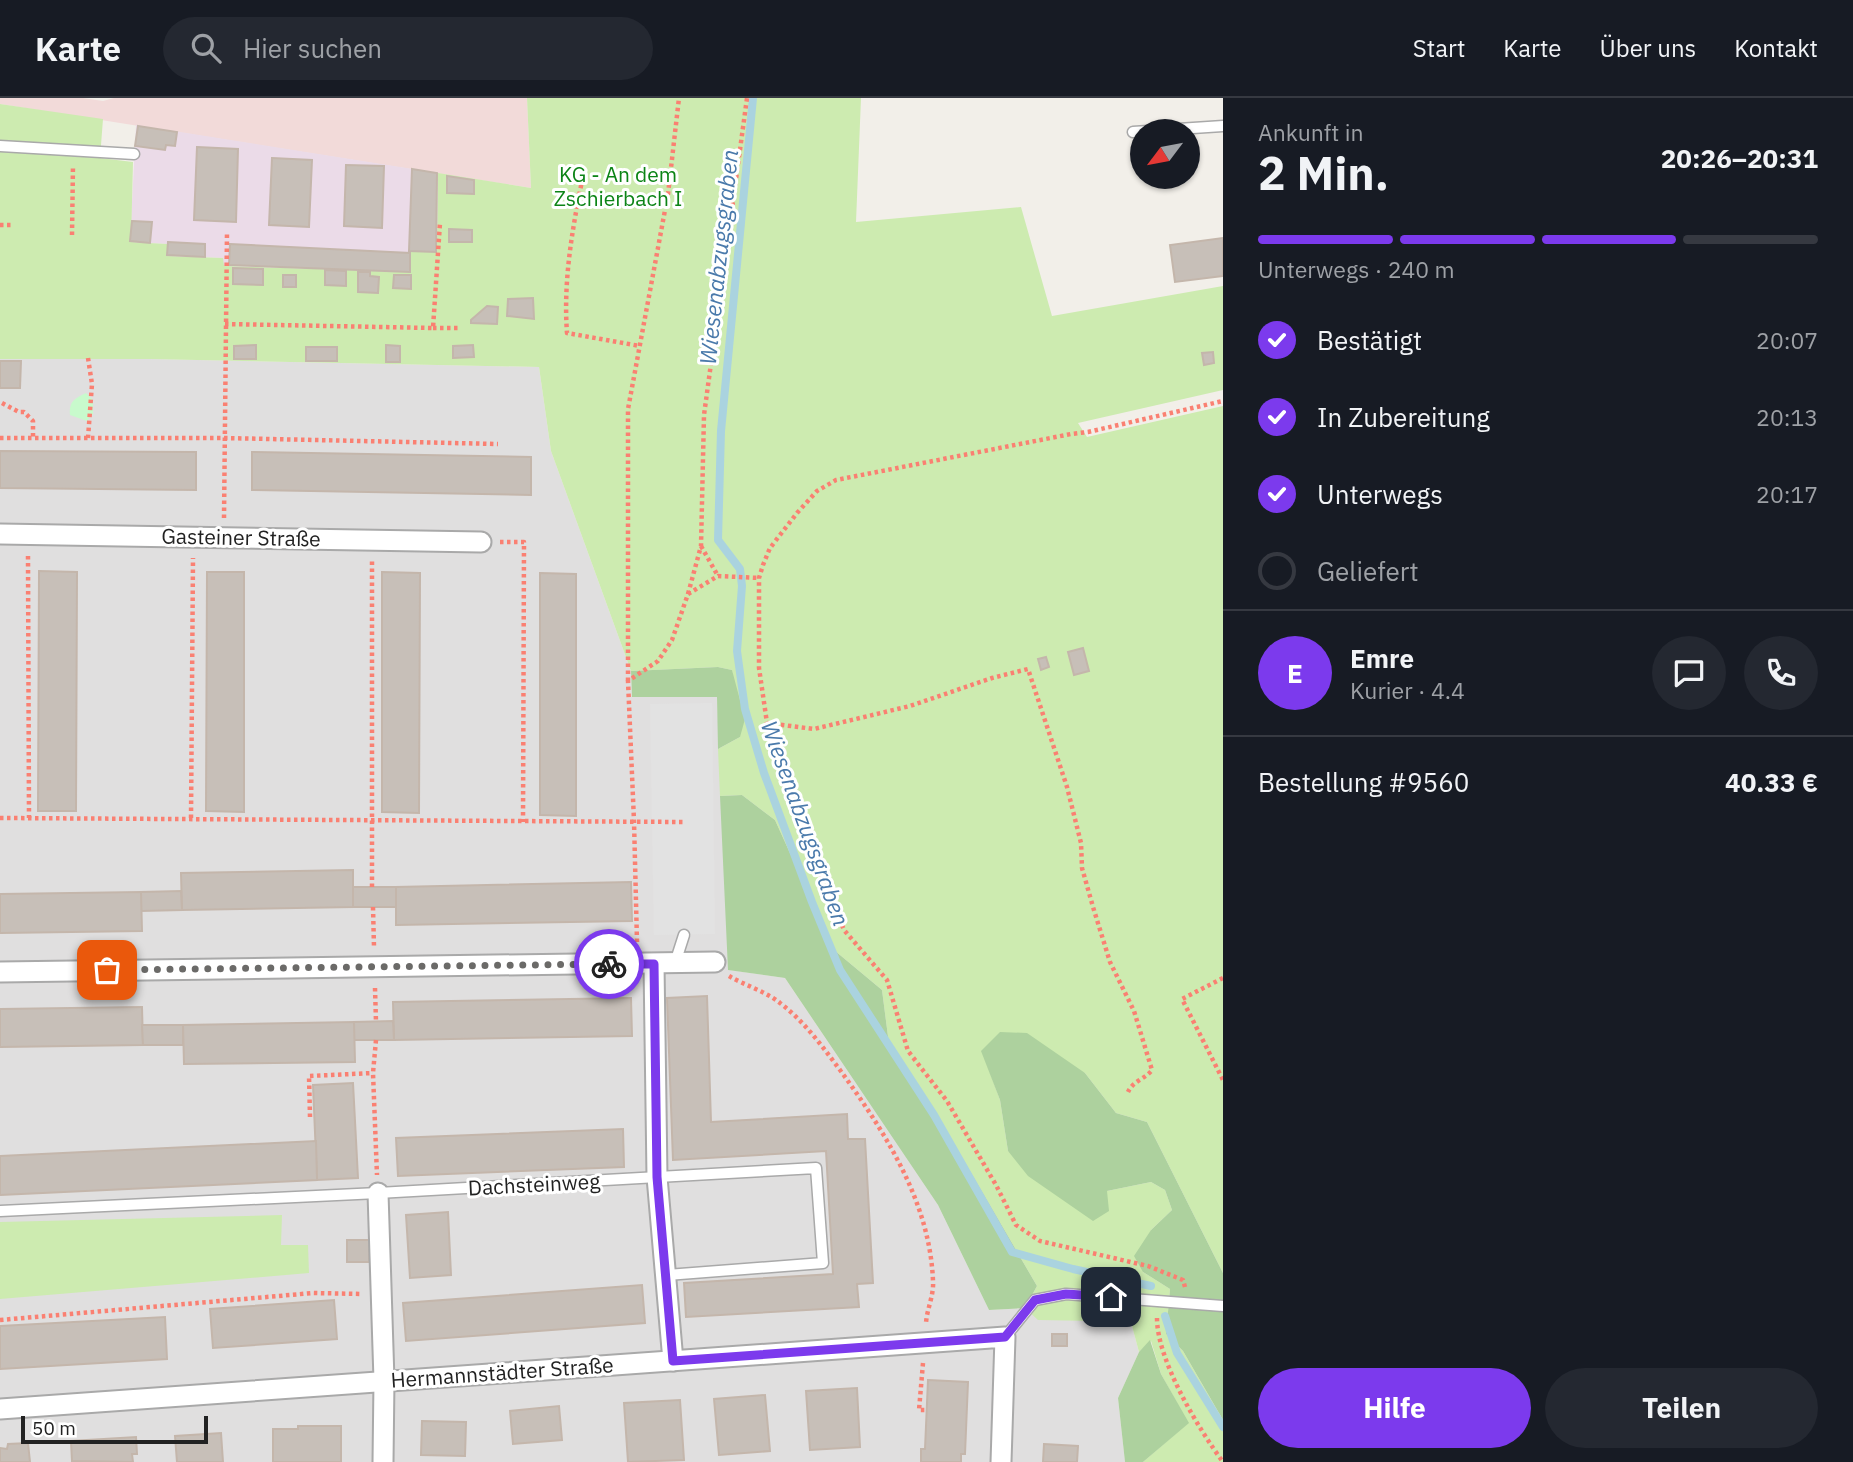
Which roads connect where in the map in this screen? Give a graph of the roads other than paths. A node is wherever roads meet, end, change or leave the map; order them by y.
1 (1223, 126) edge
2 (1200, 128) edge
3 (0, 146) edge
4 (134, 154) dead end
5 (0, 534) edge
6 (481, 542) road end
7 (684, 935) dead end
8 (675, 963) junction
9 (646, 964) junction
10 (720, 967) road end
11 (0, 972) edge
12 (657, 1177) junction
13 (378, 1193) junction
14 (0, 1211) edge
15 (667, 1275) junction
16 (1223, 1306) edge
17 (1005, 1337) junction
18 (673, 1361) junction
19 (384, 1380) junction
20 (0, 1409) edge
21 (383, 1462) edge
22 (1002, 1462) edge

1 - 2 lane
3 - 4 lane
5 - 6 street, Gasteiner Straße
7 - 8 lane
8 - 9 street
8 - 10 street
9 - 11 street
9 - 12 street
12 - 13 lane, Dachsteinweg
12 - 15 street
12 - 15 lane, Dachsteinweg
13 - 14 lane, Dachsteinweg
13 - 19 street
15 - 18 street
16 - 17 lane
17 - 18 street, Hermannstädter Straße
17 - 22 street
18 - 19 street, Hermannstädter Straße
19 - 20 street, Hermannstädter Straße
19 - 21 street

